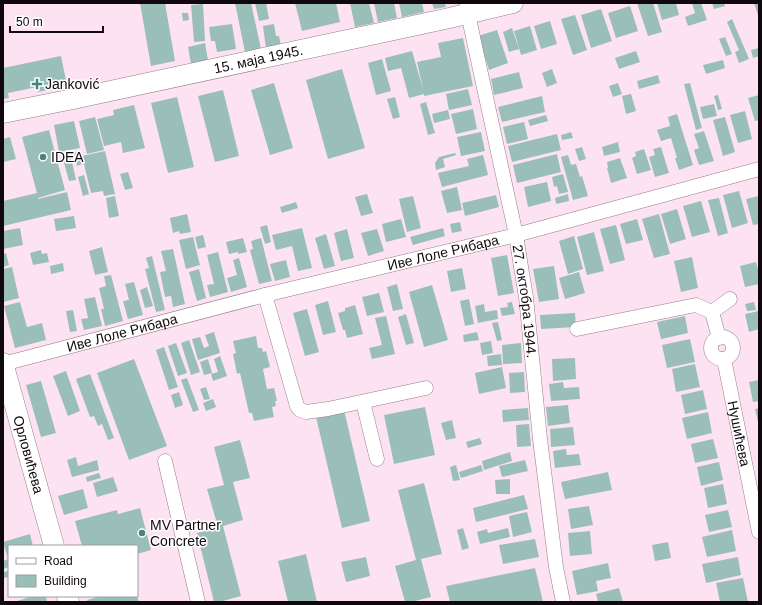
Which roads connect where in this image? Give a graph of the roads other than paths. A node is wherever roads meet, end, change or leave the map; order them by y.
1 (513, 3) edge
2 (467, 8) edge
3 (3, 113) edge
4 (759, 169) edge
5 (516, 235) junction
6 (265, 295) junction
7 (730, 299) dead end
8 (712, 312) junction
9 (576, 329) dead end
10 (3, 364) edge
11 (426, 388) dead end
12 (363, 402) junction
13 (378, 459) dead end
14 (165, 461) dead end
15 (759, 532) edge
16 (54, 545) edge
17 (198, 602) edge
18 (563, 602) edge

1 - 2 street, 15. маја 1945.
2 - 3 street, 15. маја 1945.
2 - 5 street, 27. октобра 1944.
4 - 5 street, Иве Лоле Рибара
5 - 6 street, Иве Лоле Рибара
5 - 18 street, 27. октобра 1944.
6 - 10 street, Иве Лоле Рибара
6 - 12 street
7 - 8 street
8 - 9 street
8 - 15 street, Нушићева
10 - 16 street, Орловићева
11 - 12 street
12 - 13 street
14 - 17 street

